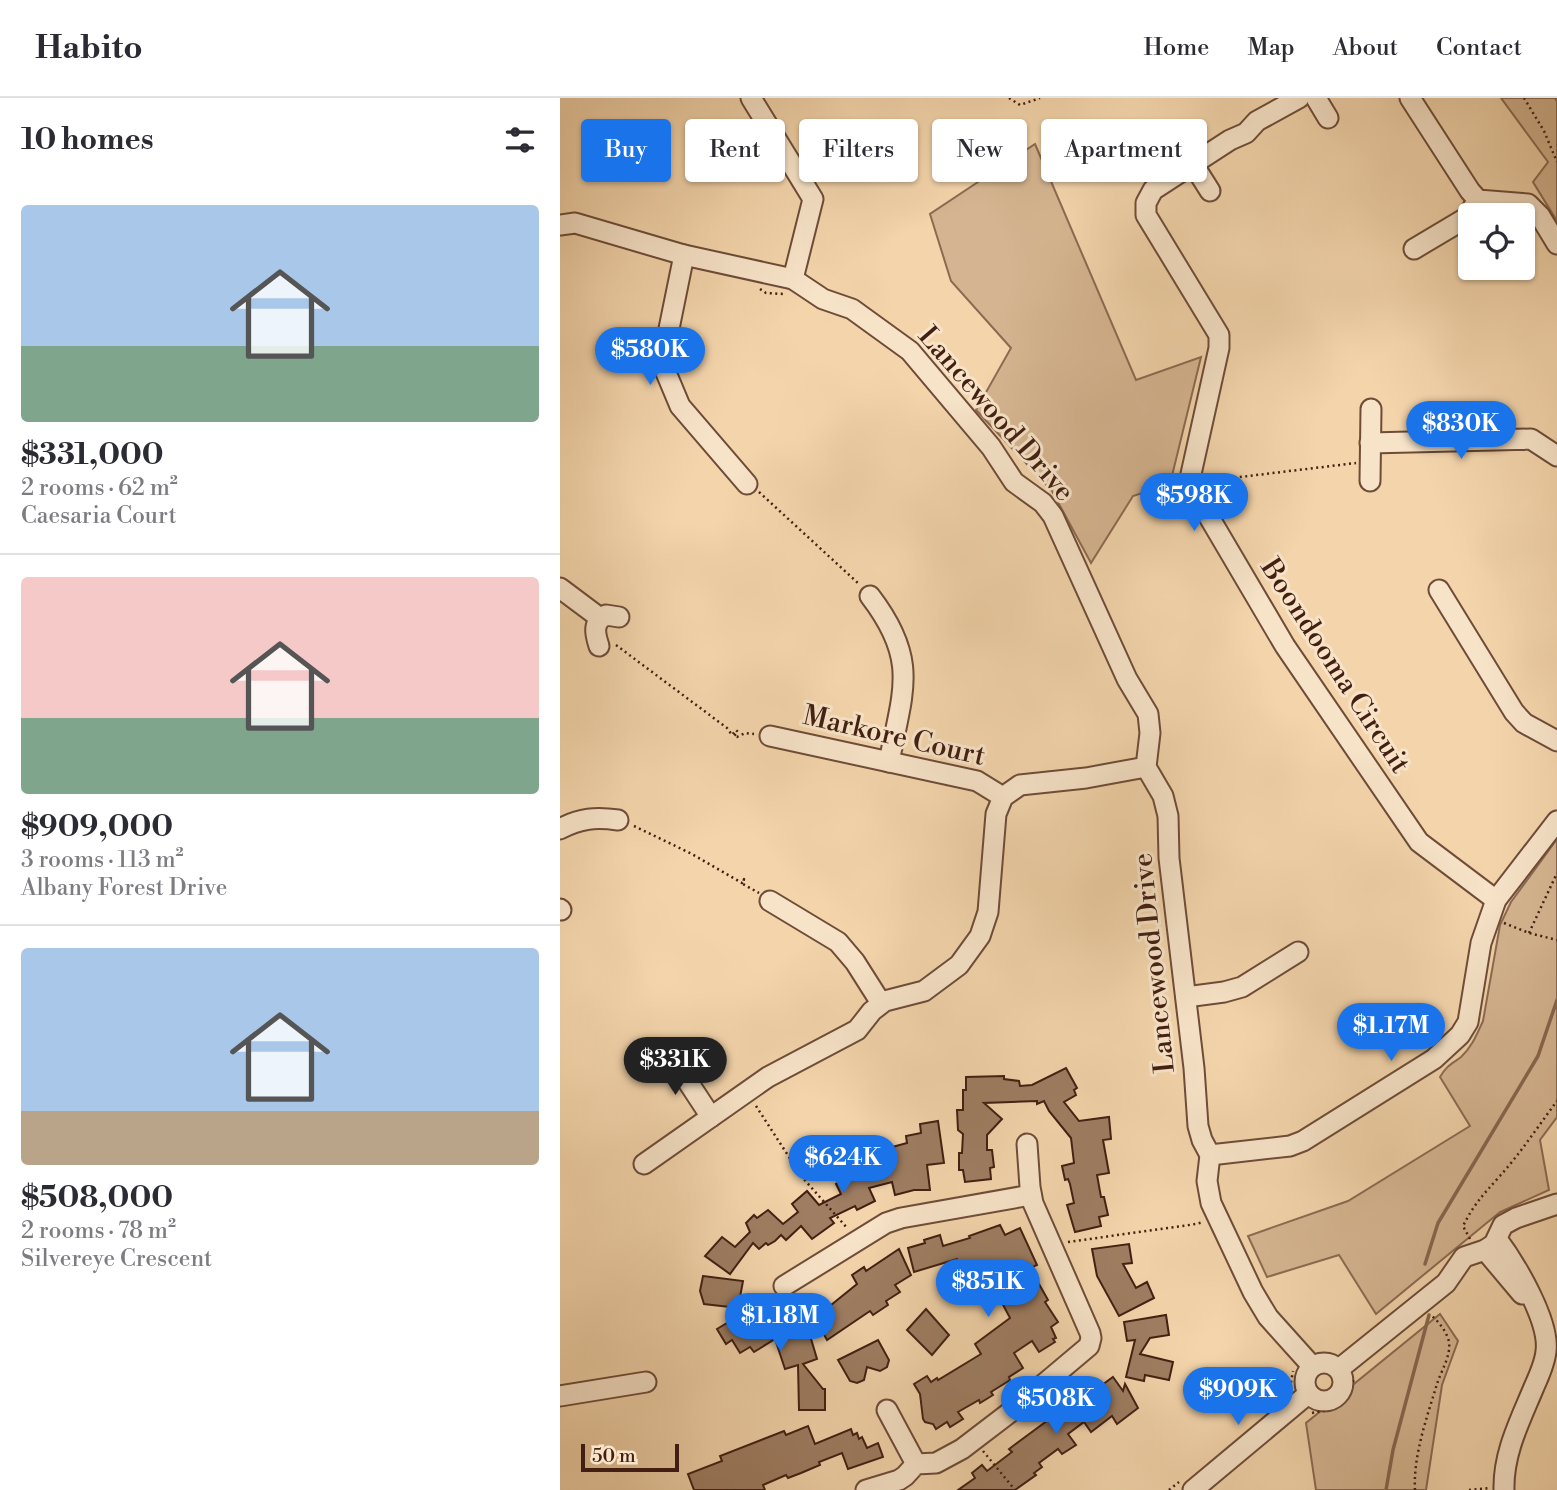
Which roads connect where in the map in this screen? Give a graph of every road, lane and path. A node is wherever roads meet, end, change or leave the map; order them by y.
1 (751, 98) edge
2 (1009, 98) edge
3 (1040, 98) edge
4 (1299, 98) edge
5 (1316, 98) edge
6 (1410, 98) edge
7 (1524, 98) edge
8 (1328, 118) dead end
9 (1207, 155) edge
10 (1557, 162) edge
11 (1165, 182) edge
12 (1204, 182) edge
13 (1210, 191) dead end
14 (1478, 200) junction
15 (560, 225) edge
16 (1557, 244) edge
17 (1414, 249) dead end
18 (684, 256) junction
19 (792, 286) junction
20 (756, 287) dead end
21 (1371, 409) dead end
22 (1557, 456) edge
23 (1370, 462) junction
24 (1189, 483) junction
25 (747, 484) joint
26 (560, 588) edge
27 (1439, 590) dead end
28 (870, 596) joint
29 (620, 617) dead end
30 (600, 618) junction
31 (599, 646) joint
32 (770, 736) joint
33 (1557, 741) edge
34 (889, 762) junction
35 (1146, 767) junction
36 (1003, 797) junction
37 (618, 820) joint
38 (1557, 821) edge
39 (560, 829) edge
40 (1557, 873) edge
41 (769, 901) joint
42 (1494, 908) junction
43 (1529, 933) junction
44 (1557, 940) edge
45 (1298, 952) dead end
46 (1185, 997) junction
47 (881, 1003) junction
48 (671, 1056) dead end
49 (745, 1092) junction
50 (1557, 1101) edge
51 (711, 1116) junction
52 (1027, 1144) dead end
53 (1210, 1155) junction
54 (644, 1164) dead end
55 (1031, 1195) junction
56 (1553, 1205) edge
57 (1217, 1216) junction
58 (855, 1240) junction
59 (1051, 1246) junction
60 (1488, 1248) junction
61 (784, 1286) dead end
62 (1427, 1311) dead end
63 (1312, 1366) junction
64 (1347, 1372) junction
65 (646, 1382) dead end
66 (1308, 1394) junction
67 (560, 1396) edge
68 (887, 1410) dead end
69 (1305, 1418) dead end
70 (975, 1440) junction
71 (916, 1464) junction
72 (1504, 1488) edge
73 (866, 1490) edge
74 (1015, 1490) edge
75 (1193, 1490) edge
76 (1415, 1490) edge
77 (1469, 1490) edge

1 - 19 street
2 - 3 path
4 - 9 street
5 - 8 street
6 - 14 street
7 - 10 path
11 - 24 street
12 - 13 street
14 - 16 street
14 - 17 street
15 - 18 street, Lancewood Drive
18 - 19 street, Lancewood Drive
18 - 25 street
19 - 20 path
19 - 35 street, Lancewood Drive
21 - 23 street
22 - 23 street
23 - 24 path
24 - 42 street, Boondooma Circuit
25 - 28 path
26 - 30 street
27 - 33 street
28 - 34 street
29 - 30 street
30 - 31 street
31 - 32 path
32 - 34 street, Markore Court
34 - 36 street, Markore Court
35 - 36 street
35 - 46 street, Lancewood Drive
36 - 47 street
37 - 39 street
37 - 41 path
38 - 42 street
40 - 43 path
41 - 47 street
42 - 43 path
42 - 53 street
43 - 44 path
45 - 46 street
46 - 53 street, Lancewood Drive
47 - 49 street
48 - 51 street
49 - 51 street
49 - 58 path
50 - 60 path
51 - 54 street
52 - 55 street
53 - 57 street, Lancewood Drive
55 - 58 street
55 - 59 street
56 - 60 street
57 - 59 path
57 - 63 street, Lancewood Drive
58 - 61 street
59 - 70 street
60 - 64 street
60 - 72 street
62 - 76 path
63 - 64 street
63 - 66 street
64 - 66 street
64 - 69 path
65 - 67 street
66 - 75 street
68 - 71 street
70 - 71 street
70 - 74 path
71 - 73 street
72 - 77 path

